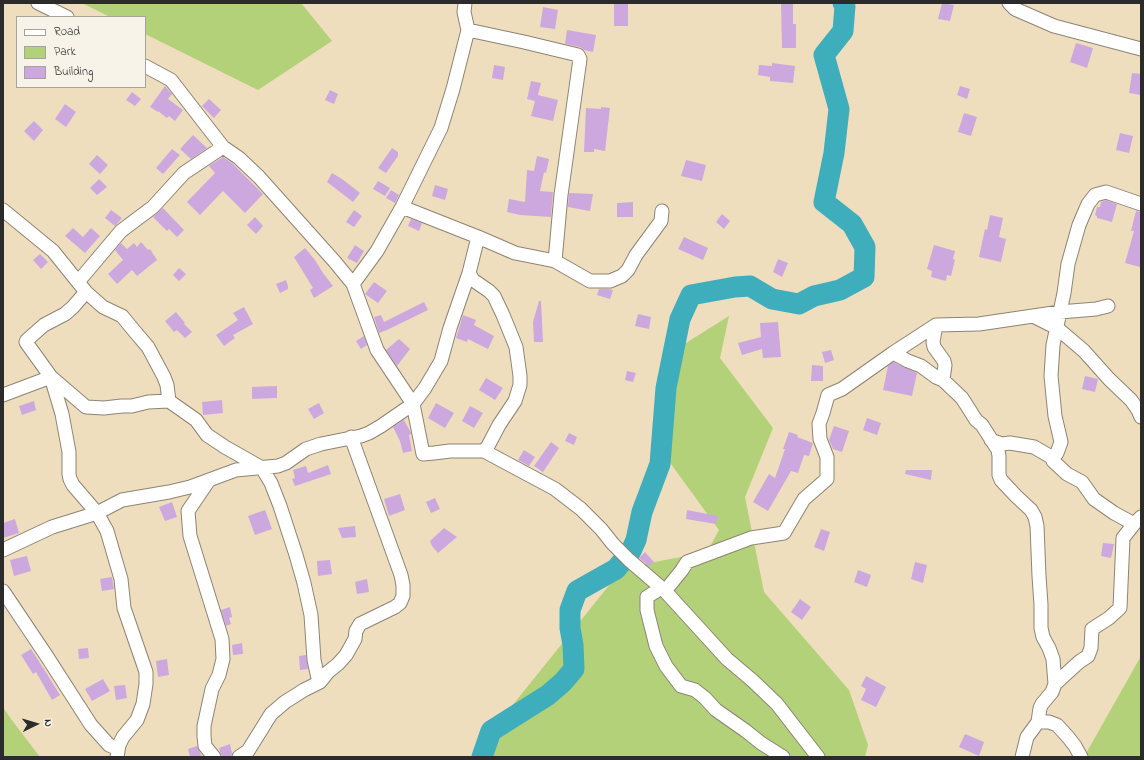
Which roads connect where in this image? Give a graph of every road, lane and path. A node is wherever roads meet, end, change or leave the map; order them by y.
1 (38, 3) edge
2 (465, 3) edge
3 (1010, 3) edge
4 (65, 16) edge
5 (468, 30) junction
6 (1141, 48) edge
7 (146, 67) edge
8 (224, 147) junction
9 (1141, 204) edge
10 (402, 207) junction
11 (3, 210) edge
12 (662, 211) dead end
13 (478, 236) junction
14 (555, 261) junction
15 (469, 273) junction
16 (353, 284) junction
17 (82, 287) junction
18 (1108, 306) dead end
19 (1060, 312) junction
20 (1033, 316) junction
21 (936, 325) junction
22 (1057, 328) junction
23 (893, 353) junction
24 (51, 377) junction
25 (944, 380) junction
26 (3, 395) edge
27 (169, 401) junction
28 (413, 404) junction
29 (1141, 417) edge
30 (351, 437) junction
31 (992, 440) junction
32 (484, 451) junction
33 (1053, 458) junction
34 (262, 468) junction
35 (209, 480) junction
36 (97, 513) junction
37 (1137, 520) edge
38 (3, 550) edge
39 (663, 589) junction
40 (3, 591) edge
41 (320, 682) junction
42 (1056, 684) junction
43 (1038, 722) junction
44 (117, 753) edge
45 (214, 757) edge
46 (239, 757) edge
47 (783, 757) edge
48 (818, 757) edge
49 (1022, 757) edge
50 (1081, 757) edge

1 - 4 street
2 - 5 street
3 - 6 street
5 - 10 street
5 - 14 street
7 - 8 street
8 - 16 street
8 - 17 street
9 - 19 street
10 - 13 street
10 - 16 street
11 - 17 street
12 - 14 street
13 - 14 street
13 - 15 street
15 - 28 street
15 - 32 street
16 - 28 street
17 - 24 street
17 - 27 street
18 - 19 street
19 - 20 street
19 - 22 street
20 - 21 street
20 - 22 street
21 - 23 street
21 - 25 street
22 - 29 street
22 - 33 street
23 - 25 street
23 - 39 street
24 - 26 street
24 - 27 street
24 - 36 street
25 - 31 street
27 - 34 street
28 - 30 street
28 - 32 street
30 - 34 street
30 - 41 street
31 - 33 street
31 - 42 street
32 - 39 street
33 - 37 street
34 - 35 street
34 - 41 street
35 - 36 street
35 - 45 street
36 - 38 street
36 - 44 street
37 - 42 street
39 - 47 street
39 - 48 street
40 - 44 street
41 - 46 street
42 - 43 street
43 - 49 street
43 - 50 street

